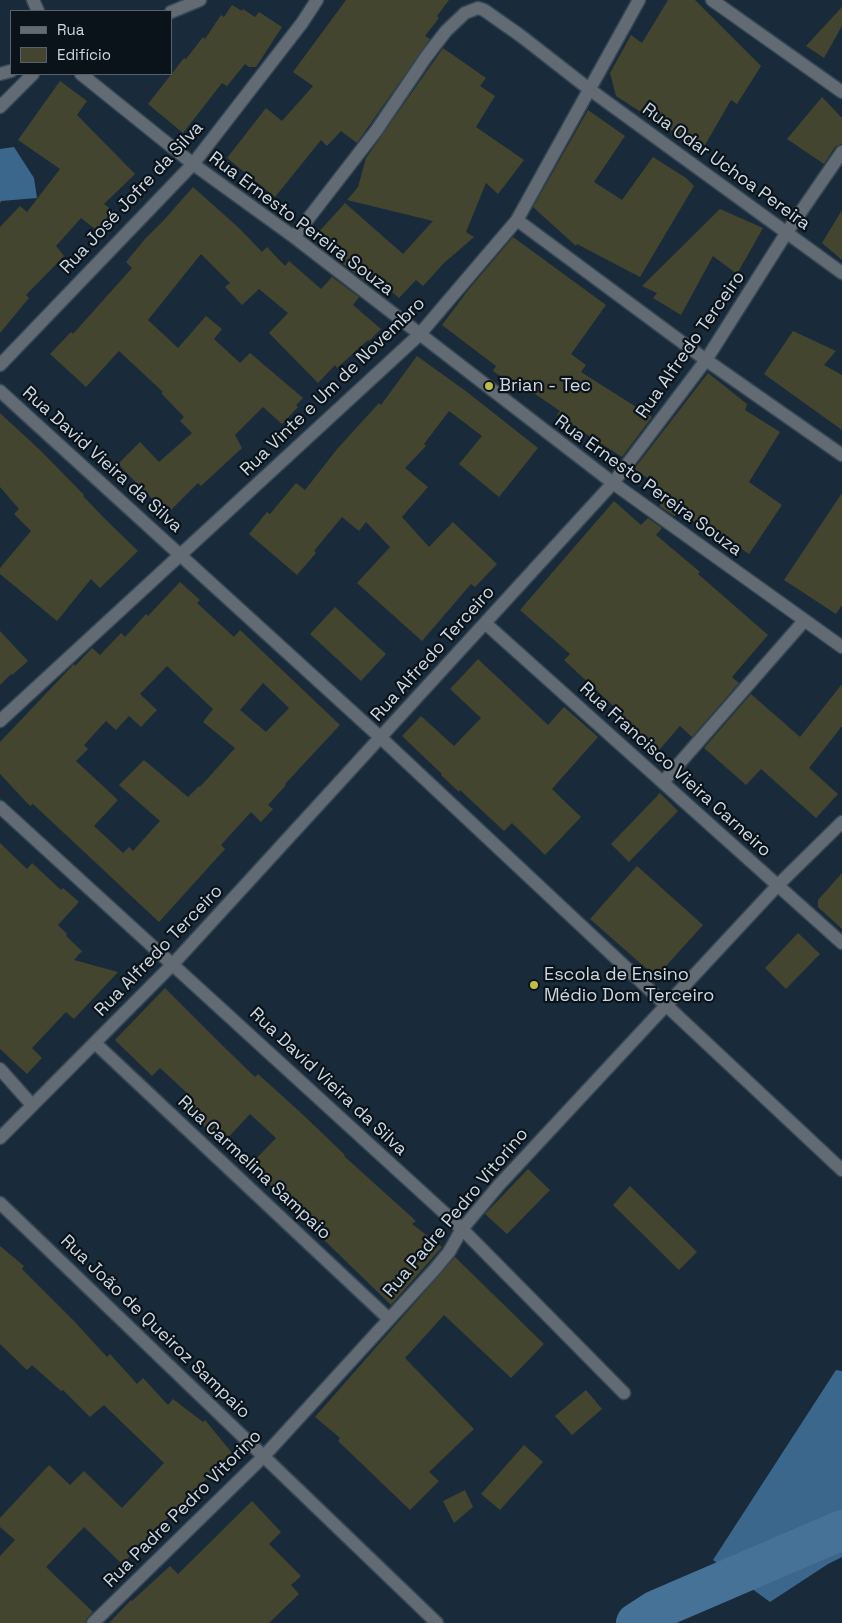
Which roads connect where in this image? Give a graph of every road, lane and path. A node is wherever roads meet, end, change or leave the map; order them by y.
1 (200, 0) edge
2 (317, 0) edge
3 (639, 0) edge
4 (712, 0) edge
5 (172, 12) edge
6 (32, 75) edge
7 (82, 75) edge
8 (589, 89) junction
9 (842, 92) edge
10 (0, 107) edge
11 (842, 152) edge
12 (193, 164) junction
13 (517, 220) junction
14 (788, 232) junction
15 (294, 237) junction
16 (842, 273) edge
17 (419, 335) junction
18 (706, 360) junction
19 (0, 365) edge
20 (0, 391) edge
21 (842, 455) edge
22 (613, 483) junction
23 (180, 555) junction
24 (804, 621) junction
25 (485, 622) junction
26 (842, 647) edge
27 (0, 721) edge
28 (380, 738) junction
29 (663, 782) junction
30 (0, 807) edge
31 (842, 822) edge
32 (778, 885) junction
33 (842, 943) edge
34 (174, 964) junction
35 (666, 1006) junction
36 (95, 1043) junction
37 (0, 1069) edge
38 (32, 1105) junction
39 (0, 1138) edge
40 (842, 1170) edge
41 (0, 1203) edge
42 (462, 1229) junction
43 (388, 1319) junction
44 (624, 1393) dead end
45 (264, 1456) junction
46 (92, 1623) edge
47 (437, 1623) edge

1 - 5 street
2 - 12 street, Rua José Jofre da Silva
3 - 8 street, Rua Vinte e Um de Novembro
4 - 9 street
6 - 10 street
7 - 12 street, Rua Ernesto Pereira Souza
8 - 13 street, Rua Vinte e Um de Novembro
8 - 14 street, Rua Odar Uchoa Pereira
8 - 15 street, Rua Odar Uchoa Pereira
11 - 14 street, Rua Alfredo Terceiro
12 - 15 street, Rua Ernesto Pereira Souza
12 - 19 street, Rua José Jofre da Silva
13 - 17 street, Rua Vinte e Um de Novembro
13 - 18 street
14 - 16 street, Rua Odar Uchoa Pereira
14 - 18 street, Rua Alfredo Terceiro
15 - 17 street, Rua Ernesto Pereira Souza
17 - 22 street, Rua Ernesto Pereira Souza
17 - 23 street, Rua Vinte e Um de Novembro
18 - 21 street
18 - 22 street, Rua Alfredo Terceiro
20 - 23 street, Rua David Vieira da Silva
22 - 24 street, Rua Ernesto Pereira Souza
22 - 25 street, Rua Alfredo Terceiro
23 - 27 street, Rua Vinte e Um de Novembro
23 - 28 street, Rua David Vieira da Silva
24 - 26 street, Rua Ernesto Pereira Souza
24 - 29 street
25 - 28 street, Rua Alfredo Terceiro
25 - 29 street, Rua Francisco Vieira Carneiro
28 - 34 street, Rua Alfredo Terceiro
28 - 35 street
29 - 32 street, Rua Francisco Vieira Carneiro
30 - 34 street, Rua David Vieira da Silva
31 - 32 street, Rua Padre Pedro Vitorino
32 - 33 street, Rua Francisco Vieira Carneiro
32 - 35 street, Rua Padre Pedro Vitorino
34 - 36 street, Rua Alfredo Terceiro
34 - 42 street, Rua David Vieira da Silva
35 - 40 street
35 - 42 street, Rua Padre Pedro Vitorino
36 - 38 street, Rua Alfredo Terceiro
36 - 43 street, Rua Carmelina Sampaio
37 - 38 street
38 - 39 street, Rua Alfredo Terceiro
41 - 45 street, Rua João de Queiroz Sampaio
42 - 43 street, Rua Padre Pedro Vitorino
42 - 44 street, Rua David Vieira da Silva
43 - 45 street, Rua Padre Pedro Vitorino
45 - 46 street, Rua Padre Pedro Vitorino
45 - 47 street, Rua João de Queiroz Sampaio

